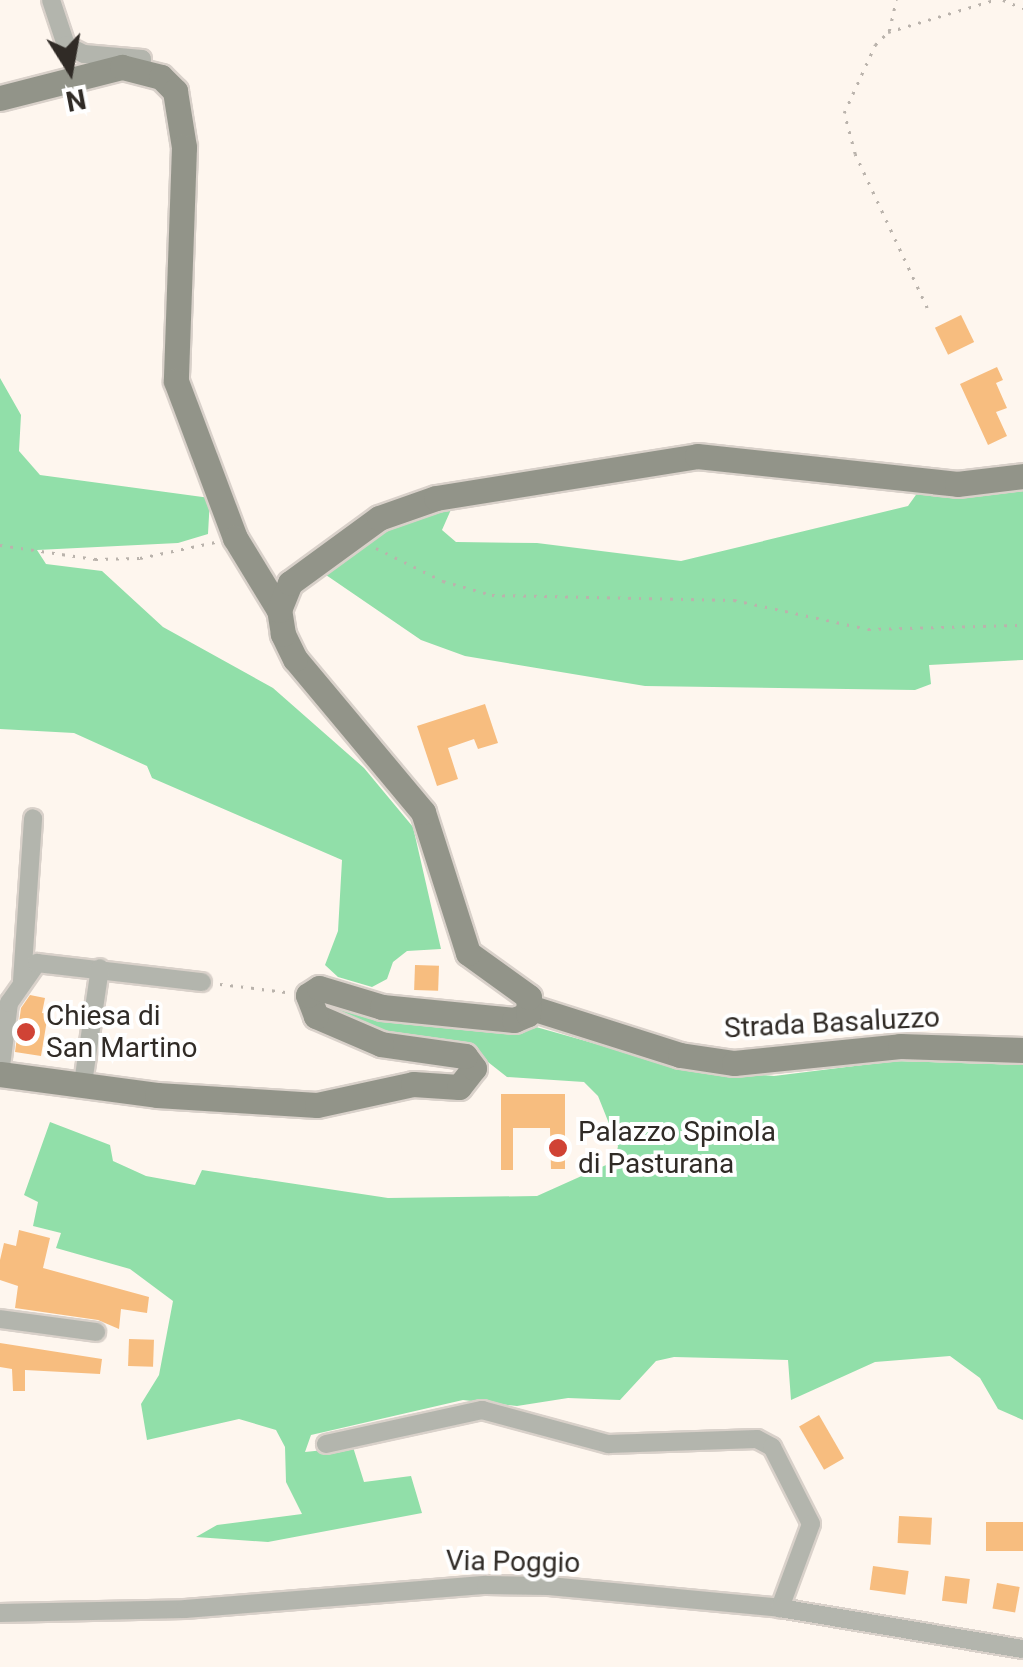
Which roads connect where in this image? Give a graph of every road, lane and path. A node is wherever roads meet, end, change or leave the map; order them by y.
1 (50, 0) edge
2 (896, 0) edge
3 (994, 0) edge
4 (1002, 0) edge
5 (1023, 8) edge
6 (888, 32) junction
7 (142, 69) junction
8 (0, 98) edge
9 (926, 308) dead end
10 (1023, 476) edge
11 (352, 536) junction
12 (236, 538) junction
13 (0, 545) edge
14 (279, 610) junction
15 (1023, 625) edge
16 (33, 818) dead end
17 (100, 968) junction
18 (22, 980) junction
19 (202, 982) joint
20 (308, 995) junction
21 (532, 1008) junction
22 (1023, 1050) edge
23 (0, 1074) edge
24 (83, 1083) junction
25 (0, 1319) edge
26 (96, 1332) dead end
27 (326, 1444) dead end
28 (780, 1608) junction
29 (0, 1613) edge
30 (1023, 1649) edge

1 - 7 street
2 - 6 path
3 - 6 path
4 - 5 path
6 - 9 path
7 - 8 main road
7 - 12 main road
10 - 11 main road
11 - 14 main road
11 - 15 path
12 - 13 path
12 - 14 main road
14 - 21 main road
16 - 18 street
17 - 18 street
17 - 19 street
17 - 24 street
18 - 23 street
19 - 20 path
20 - 21 main road
20 - 24 main road
21 - 22 main road, Strada Basaluzzo
23 - 24 main road
25 - 26 street
27 - 28 street
28 - 29 street, Via Poggio
28 - 30 street, Via Poggio

